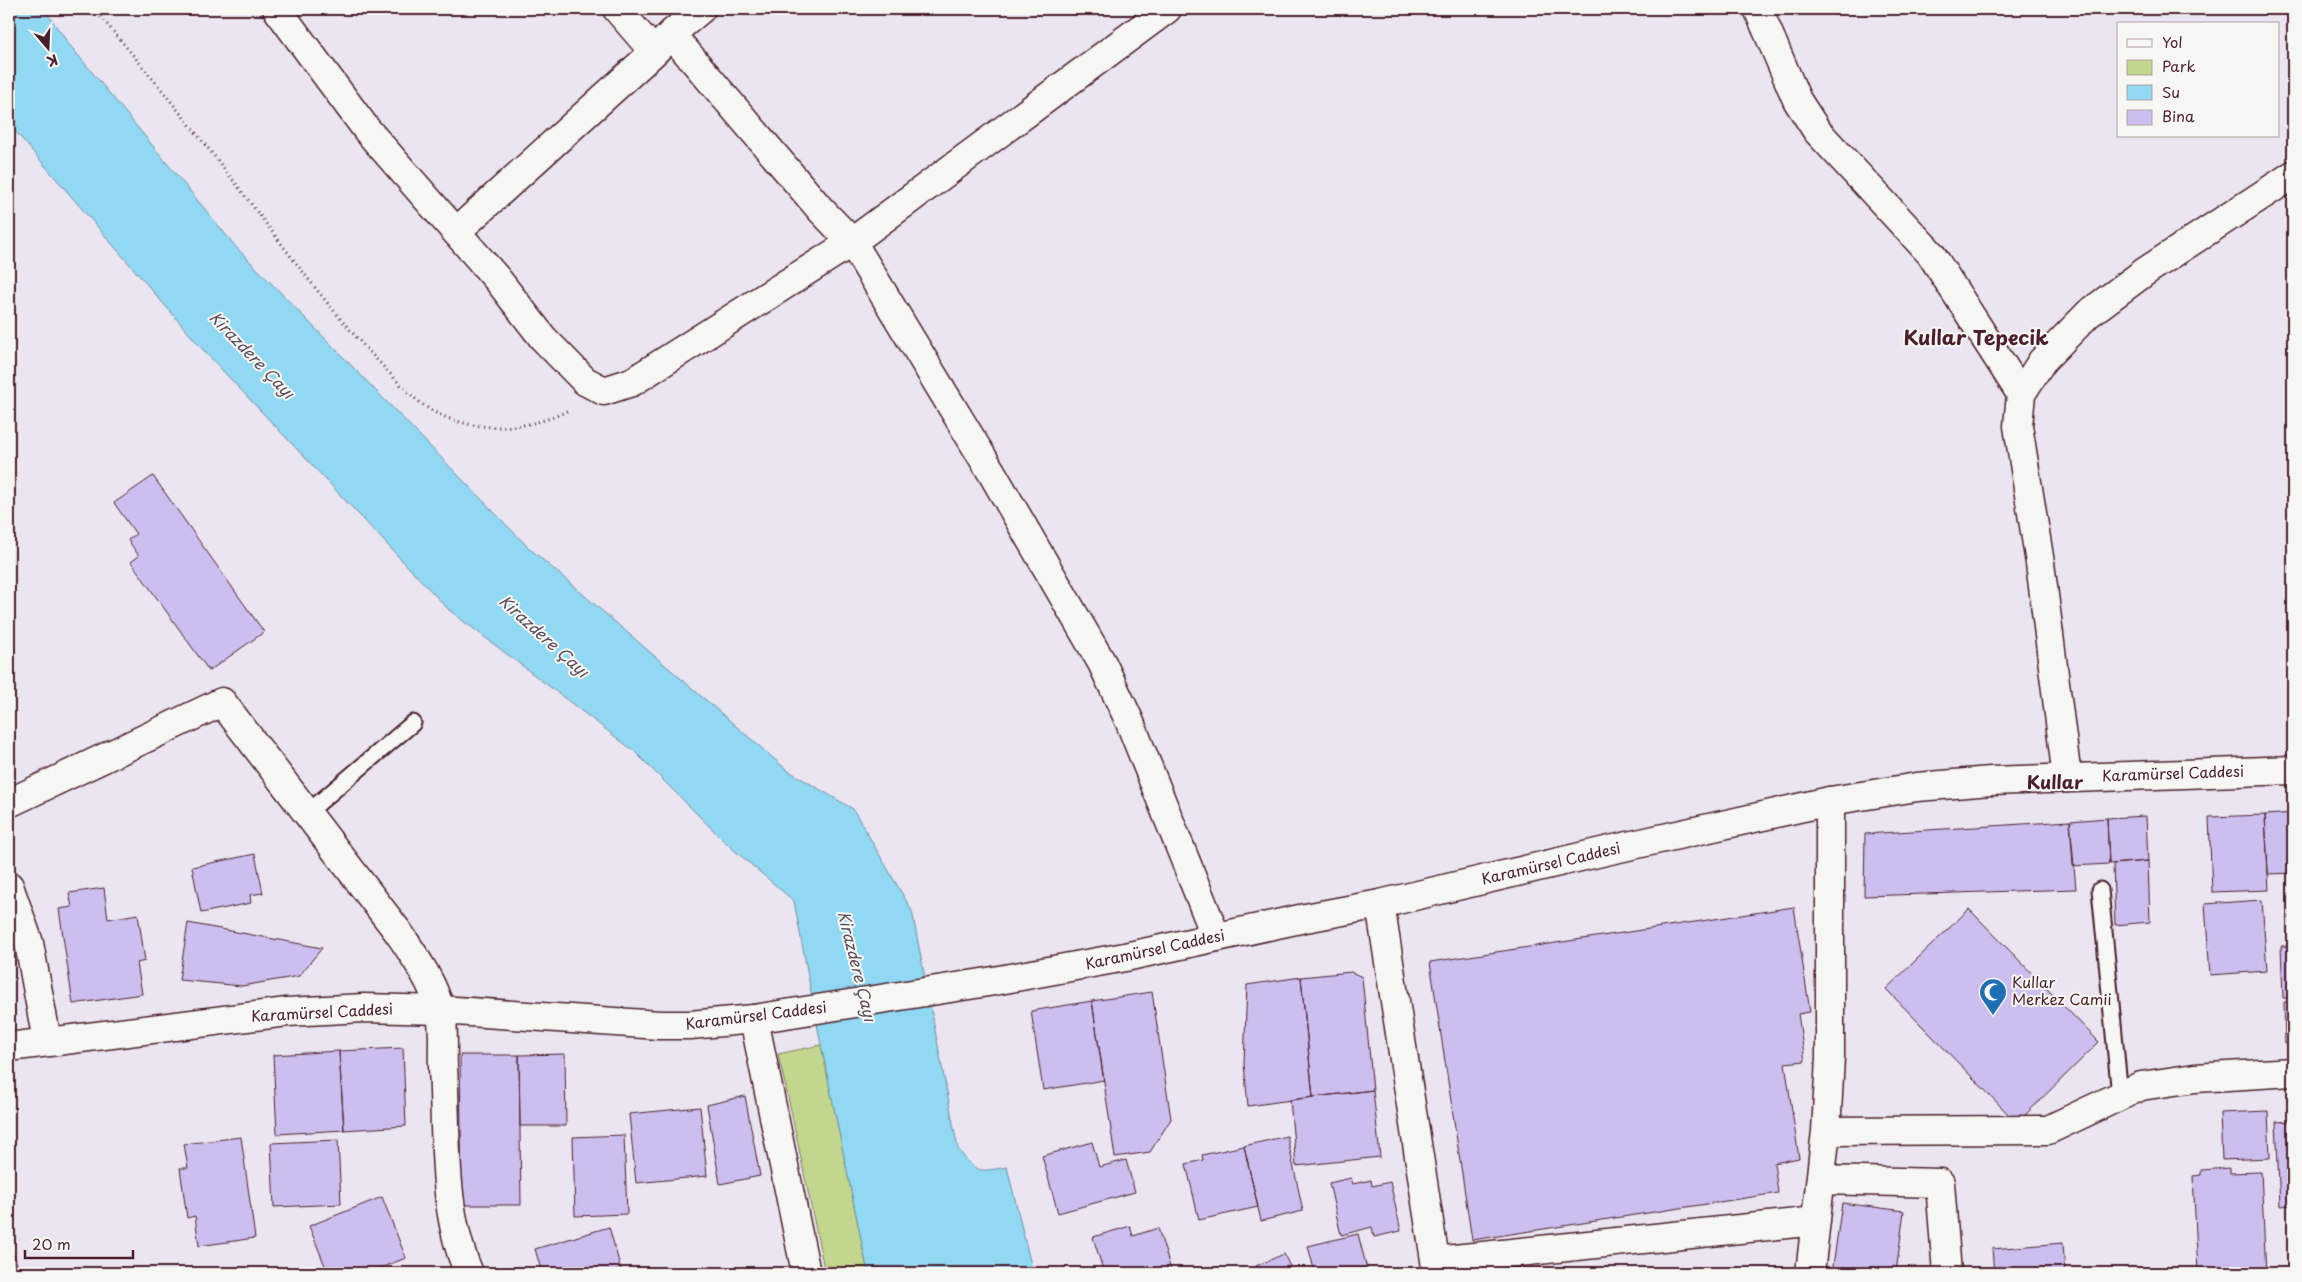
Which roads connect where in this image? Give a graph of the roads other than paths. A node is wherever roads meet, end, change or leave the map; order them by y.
1 (277, 9) edge
2 (617, 9) edge
3 (701, 9) edge
4 (1167, 9) edge
5 (1758, 9) edge
6 (663, 43) junction
7 (2293, 174) edge
8 (456, 232) junction
9 (852, 242) junction
10 (2020, 394) junction
11 (413, 723) dead end
12 (2293, 770) edge
13 (2067, 778) junction
14 (1830, 801) junction
15 (9, 803) edge
16 (307, 813) junction
17 (9, 886) edge
18 (2100, 890) dead end
19 (1380, 904) junction
20 (1216, 937) junction
21 (441, 1010) junction
22 (754, 1019) junction
23 (47, 1041) junction
24 (9, 1047) edge
25 (2293, 1072) edge
26 (2120, 1096) junction
27 (1826, 1131) junction
28 (1821, 1180) junction
29 (1816, 1221) junction
30 (1436, 1267) edge
31 (469, 1273) edge
32 (806, 1273) edge
33 (1810, 1273) edge
34 (1947, 1273) edge

1 - 8 street
2 - 6 street
3 - 6 street
4 - 9 street
5 - 10 street
6 - 8 street
6 - 9 street
7 - 10 street
8 - 9 street
9 - 20 street
10 - 13 street
11 - 16 lane
12 - 13 street, Karamürsel Caddesi
13 - 14 street, Karamürsel Caddesi
14 - 19 street, Karamürsel Caddesi
14 - 27 street
15 - 16 street
16 - 21 street
17 - 23 street
18 - 26 lane
19 - 20 street, Karamürsel Caddesi
19 - 30 street
20 - 22 street, Karamürsel Caddesi
21 - 22 street, Karamürsel Caddesi
21 - 23 street, Karamürsel Caddesi
21 - 31 street
22 - 32 street
23 - 24 street, Karamürsel Caddesi
25 - 26 street
26 - 27 street
27 - 28 street
28 - 29 street
28 - 34 street
29 - 30 street
29 - 33 street

